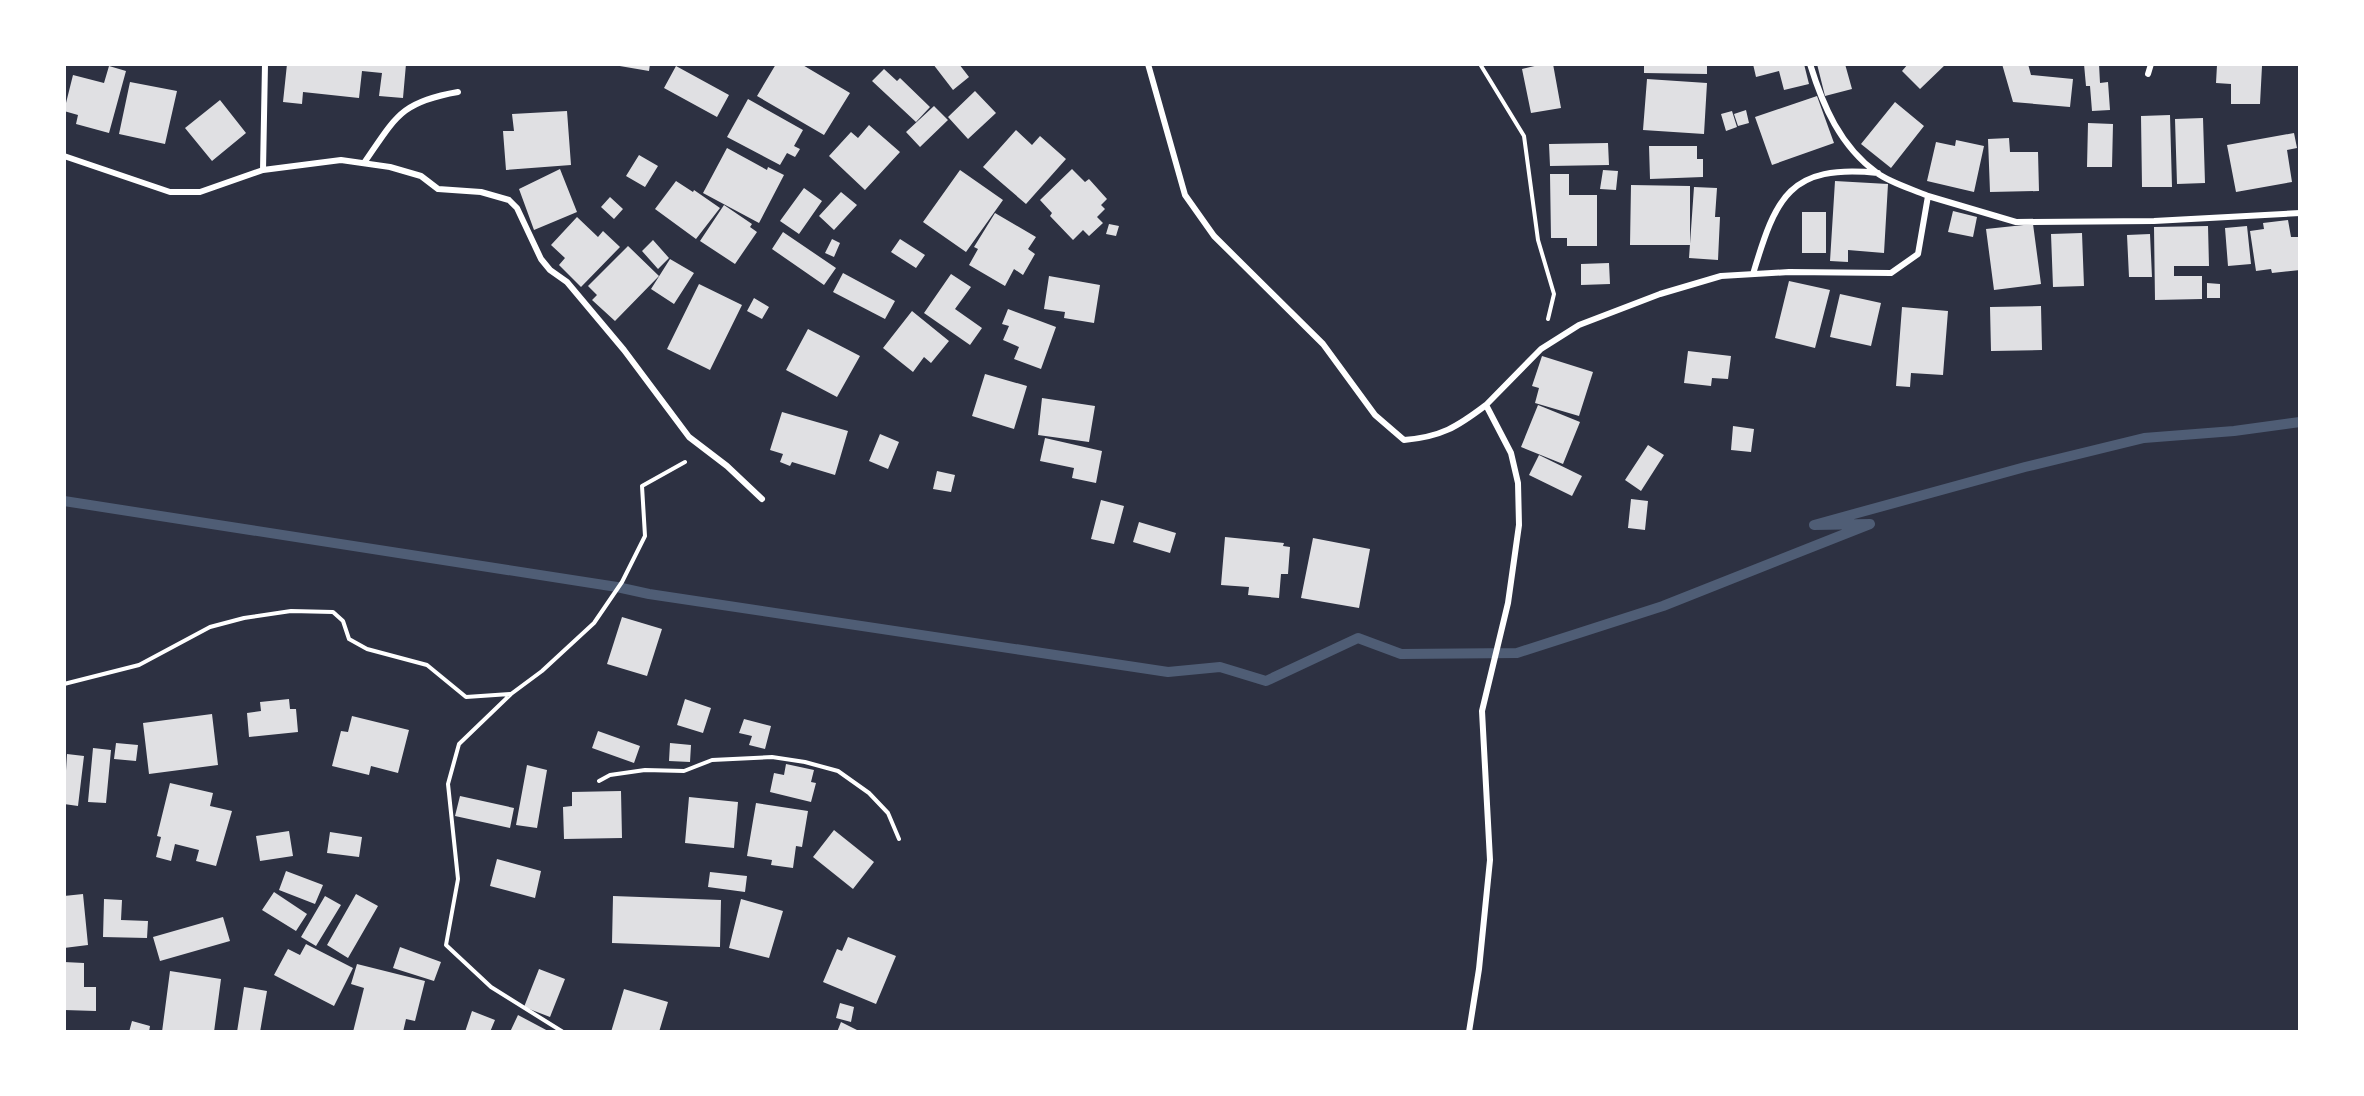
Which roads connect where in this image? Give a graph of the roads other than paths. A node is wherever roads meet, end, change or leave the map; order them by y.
1 (265, 64) edge
2 (1148, 64) edge
3 (1810, 64) edge
4 (2151, 64) edge
5 (2148, 74) dead end
6 (458, 92) dead end
7 (64, 156) edge
8 (364, 163) junction
9 (263, 170) junction
10 (1878, 173) junction
11 (1928, 196) junction
12 (2300, 213) edge
13 (1753, 274) junction
14 (1486, 405) junction
15 (762, 499) dead end
16 (1469, 1032) edge

1 - 9 street
2 - 14 street
3 - 10 street
4 - 5 street
6 - 8 street
7 - 9 street
8 - 9 street
8 - 15 street
10 - 11 street
10 - 13 street
11 - 12 street
11 - 13 street
13 - 14 street
14 - 16 street

